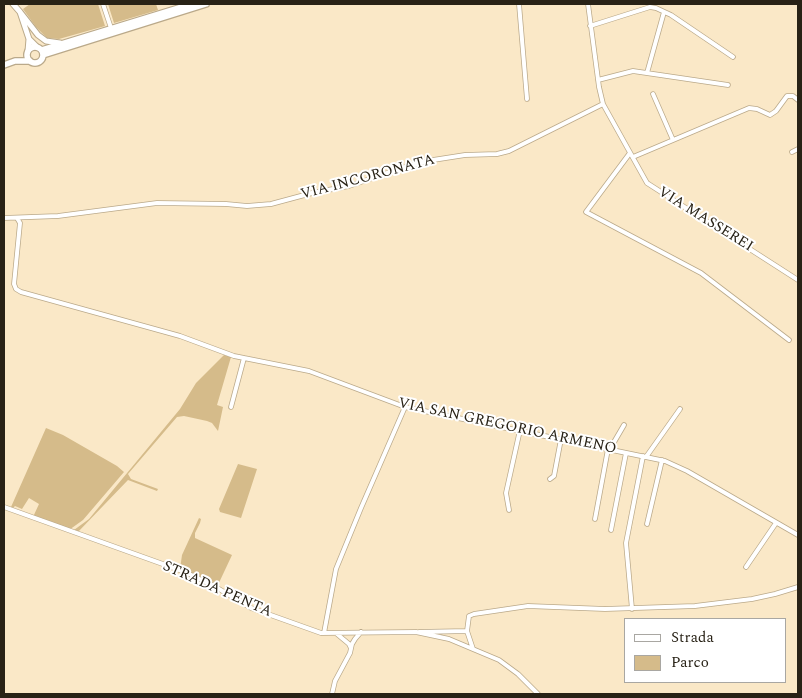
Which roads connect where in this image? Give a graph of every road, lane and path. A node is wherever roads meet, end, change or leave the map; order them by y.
1 (14, 4) edge
2 (103, 4) edge
3 (192, 4) edge
4 (206, 4) edge
5 (519, 4) edge
6 (588, 4) edge
7 (20, 12) junction
8 (664, 12) junction
9 (590, 26) junction
10 (111, 28) junction
11 (29, 39) junction
12 (63, 43) junction
13 (41, 50) junction
14 (27, 52) junction
15 (733, 57) dead end
16 (15, 61) junction
17 (30, 61) junction
18 (4, 65) edge
19 (647, 73) junction
20 (598, 80) junction
21 (728, 85) dead end
22 (653, 94) dead end
23 (527, 99) dead end
24 (798, 100) edge
25 (603, 104) junction
26 (673, 140) junction
27 (798, 149) edge
28 (792, 152) dead end
29 (631, 155) junction
30 (4, 218) edge
31 (17, 218) junction
32 (798, 280) edge
33 (790, 340) dead end
34 (244, 358) junction
35 (231, 407) dead end
36 (405, 407) junction
37 (680, 409) dead end
38 (624, 425) dead end
39 (520, 430) junction
40 (561, 439) junction
41 (609, 449) junction
42 (626, 453) junction
43 (644, 456) junction
44 (662, 460) junction
45 (550, 479) dead end
46 (4, 507) edge
47 (508, 510) dead end
48 (595, 519) dead end
49 (776, 522) junction
50 (647, 524) dead end
51 (612, 530) dead end
52 (798, 535) edge
53 (746, 567) dead end
54 (798, 586) edge
55 (632, 609) junction
56 (467, 631) junction
57 (361, 632) junction
58 (416, 632) junction
59 (324, 633) junction
60 (336, 633) junction
61 (351, 648) junction
62 (473, 650) junction
63 (532, 689) junction
64 (332, 694) edge
65 (529, 694) edge
66 (538, 694) edge

1 - 7 street
2 - 10 street
3 - 10 main road
4 - 13 main road
5 - 23 street
6 - 9 street, VIA MASSEREI
7 - 11 street
7 - 12 street
8 - 9 street
8 - 15 street
8 - 19 street
9 - 20 street, VIA MASSEREI
10 - 12 main road
11 - 13 street
11 - 14 street
12 - 13 main road
13 - 14 main road
13 - 17 main road
14 - 16 main road
14 - 17 main road
16 - 17 main road
16 - 18 main road
19 - 20 street
19 - 21 street
20 - 25 street, VIA MASSEREI
22 - 26 street
24 - 26 street
25 - 29 street, VIA MASSEREI
25 - 31 street, VIA INCORONATA
26 - 29 street
27 - 28 street
29 - 32 street, VIA MASSEREI
29 - 33 street
30 - 31 street, VIA INCORONATA
31 - 34 street, VIA SAN GREGORIO ARMENO
34 - 35 street
34 - 36 street, VIA SAN GREGORIO ARMENO
36 - 39 street, VIA SAN GREGORIO ARMENO
36 - 59 street
37 - 43 street
38 - 41 street
39 - 40 street, VIA SAN GREGORIO ARMENO
39 - 47 street
40 - 41 street, VIA SAN GREGORIO ARMENO
40 - 45 street
41 - 42 street, VIA SAN GREGORIO ARMENO
41 - 48 street
42 - 43 street, VIA SAN GREGORIO ARMENO
42 - 51 street
43 - 44 street, VIA SAN GREGORIO ARMENO
43 - 55 street
44 - 49 street, VIA SAN GREGORIO ARMENO
44 - 50 street
46 - 59 street, STRADA PENTA
49 - 52 street, VIA SAN GREGORIO ARMENO
49 - 53 street
54 - 55 street
55 - 56 street
56 - 58 street
56 - 62 street
57 - 58 street, STRADA PENTA
57 - 60 street, STRADA PENTA
57 - 61 street
58 - 62 street, STRADA PENTA
59 - 60 street, STRADA PENTA
60 - 61 street
61 - 64 street
62 - 63 street, STRADA PENTA
63 - 65 street
63 - 66 street, STRADA PENTA

